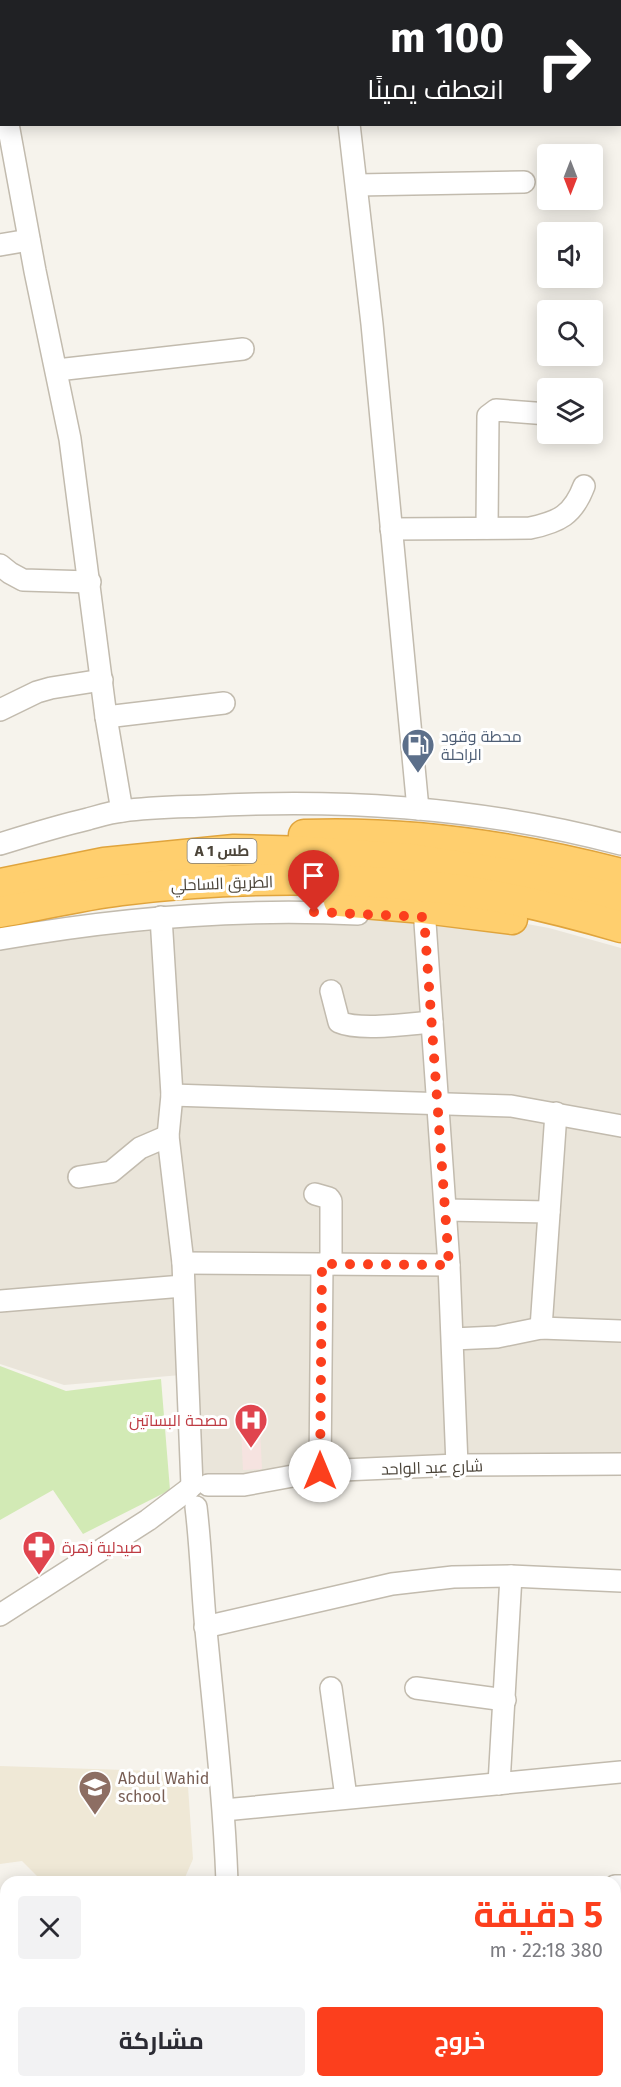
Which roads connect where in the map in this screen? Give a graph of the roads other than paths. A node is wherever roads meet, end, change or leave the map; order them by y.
1 (8, 126) edge
2 (349, 126) edge
3 (524, 182) dead end
4 (357, 185) junction
5 (29, 240) junction
6 (0, 245) edge
7 (243, 349) dead end
8 (57, 370) junction
9 (537, 413) edge
10 (584, 486) dead end
11 (487, 528) junction
12 (391, 530) junction
13 (0, 565) edge
14 (90, 582) junction
15 (102, 680) junction
16 (224, 703) dead end
17 (0, 710) edge
18 (106, 717) junction
19 (417, 809) junction
20 (122, 811) junction
21 (0, 844) edge
22 (621, 844) edge
23 (234, 850) junction
24 (621, 874) edge
25 (0, 884) edge
26 (435, 894) junction
27 (621, 900) edge
28 (0, 912) edge
29 (161, 917) junction
30 (621, 927) edge
31 (0, 939) edge
32 (621, 947) edge
33 (331, 991) dead end
34 (432, 1022) junction
35 (172, 1095) junction
36 (439, 1103) junction
37 (556, 1113) junction
38 (621, 1126) edge
39 (168, 1137) junction
40 (79, 1178) dead end
41 (315, 1194) dead end
42 (446, 1210) junction
43 (549, 1212) junction
44 (183, 1263) junction
45 (326, 1264) junction
46 (449, 1265) junction
47 (183, 1286) junction
48 (0, 1301) edge
49 (541, 1328) junction
50 (621, 1331) edge
51 (453, 1339) junction
52 (621, 1464) edge
53 (457, 1465) junction
54 (320, 1471) junction
55 (200, 1495) junction
56 (511, 1576) junction
57 (621, 1581) edge
58 (0, 1615) edge
59 (205, 1627) junction
60 (331, 1688) dead end
61 (416, 1688) dead end
62 (505, 1700) junction
63 (621, 1772) edge
64 (499, 1784) junction
65 (346, 1797) junction
66 (224, 1810) junction
67 (227, 1876) edge

1 - 5 street
2 - 4 street
3 - 4 street
4 - 12 street
5 - 6 street
5 - 8 street
7 - 8 street
8 - 14 street
9 - 11 street
10 - 11 street
11 - 12 street
12 - 19 street
13 - 14 street
14 - 15 street
15 - 17 street
15 - 18 street
16 - 18 street
18 - 20 street
19 - 20 street
19 - 22 street
20 - 21 street
23 - 24 highway
23 - 25 highway, الطريق الساحلي / A 1 طس
23 - 26 highway, الطريق الساحلي / A 1 طس
26 - 27 highway, الطريق الساحلي / A 1 طس
26 - 28 highway, الطريق الساحلي / A 1 طس
26 - 29 street
26 - 30 highway, الطريق الساحلي / A 1 طس
26 - 32 highway
26 - 34 street
29 - 31 street
29 - 35 street
33 - 34 street
34 - 36 street
35 - 36 street
35 - 39 street
36 - 37 street
36 - 42 street
37 - 38 street
37 - 43 street
39 - 40 street
39 - 44 street
41 - 45 street
42 - 43 street
42 - 46 street
43 - 49 street
44 - 45 street
44 - 47 street
45 - 46 street
45 - 54 street
46 - 51 street
47 - 48 street
47 - 55 street
49 - 50 street
49 - 51 street
51 - 53 street
52 - 53 street, شارع عبد الواحد
53 - 54 street, شارع عبد الواحد
54 - 55 street, شارع عبد الواحد
55 - 58 street, شارع عبد الواحد
55 - 59 street
56 - 57 street
56 - 59 street
56 - 62 street
59 - 66 street
60 - 65 street
61 - 62 street
62 - 64 street
63 - 64 street
64 - 65 street
65 - 66 street
66 - 67 street

